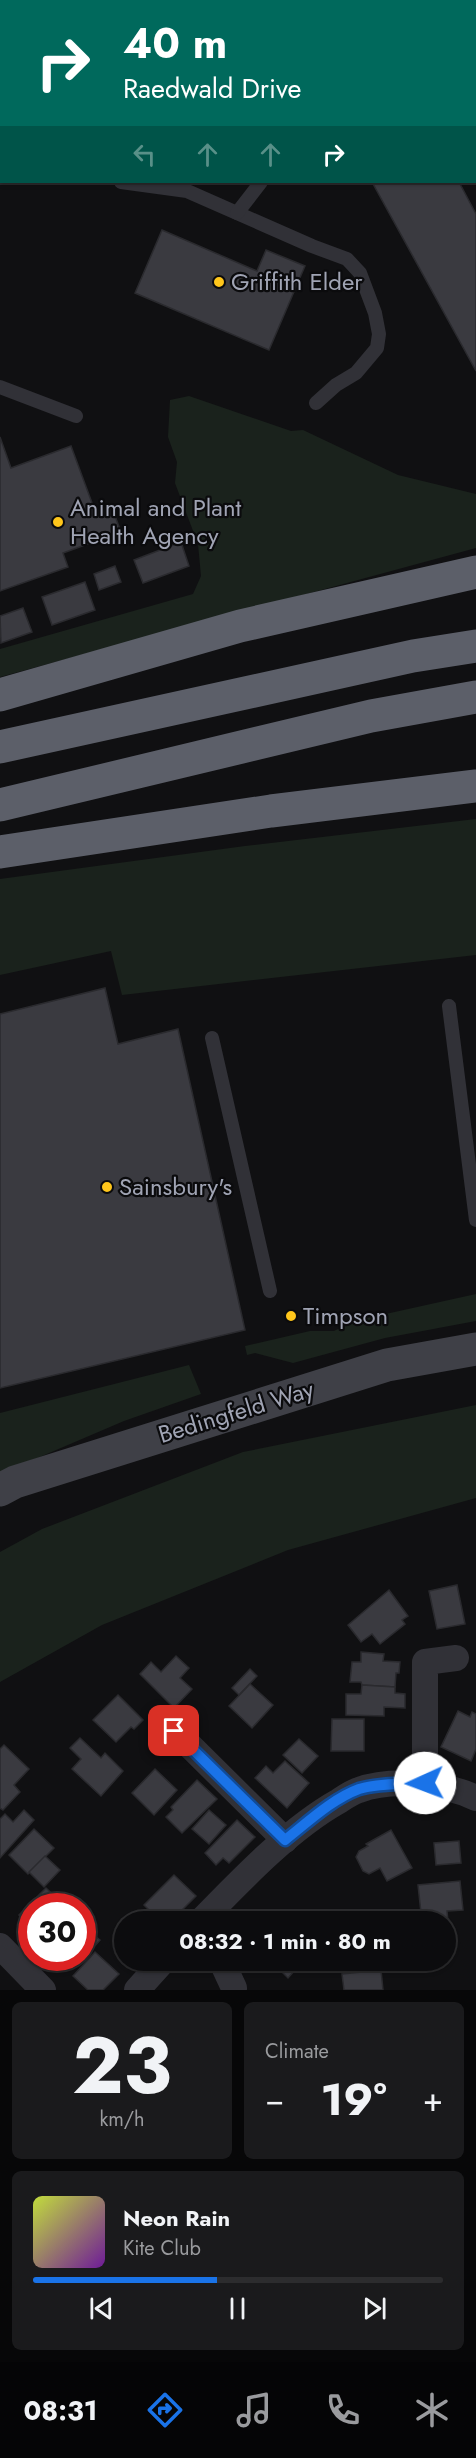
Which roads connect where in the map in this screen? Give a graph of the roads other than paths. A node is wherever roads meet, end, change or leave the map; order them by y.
1 (128, 183) edge
2 (260, 183) edge
3 (237, 213) junction
4 (0, 387) edge
5 (316, 403) dead end
6 (76, 416) dead end
7 (476, 572) edge
8 (476, 646) edge
9 (0, 695) edge
10 (476, 696) edge
11 (0, 747) edge
12 (476, 786) edge
13 (0, 805) edge
14 (0, 852) edge
15 (449, 1006) dead end
16 (212, 1038) dead end
17 (476, 1220) edge
18 (270, 1291) dead end
19 (476, 1349) edge
20 (0, 1490) edge
21 (456, 1658) dead end
22 (174, 1731) dead end
23 (425, 1783) junction
24 (476, 1798) edge
25 (285, 1840) junction
26 (211, 1911) edge
27 (0, 1947) edge
28 (154, 1971) edge
29 (226, 1971) edge
30 (234, 1988) dead end
31 (43, 1990) edge
32 (137, 1990) edge

1 - 3 lane
2 - 3 lane
3 - 5 lane
4 - 6 lane
7 - 9 highway
8 - 11 highway
10 - 13 highway
12 - 14 highway
15 - 17 lane
16 - 18 lane
19 - 20 street, Bedingfeld Way
21 - 23 street
22 - 25 street
23 - 24 street
23 - 25 street
25 - 26 street
27 - 31 street
28 - 32 street
29 - 30 street

